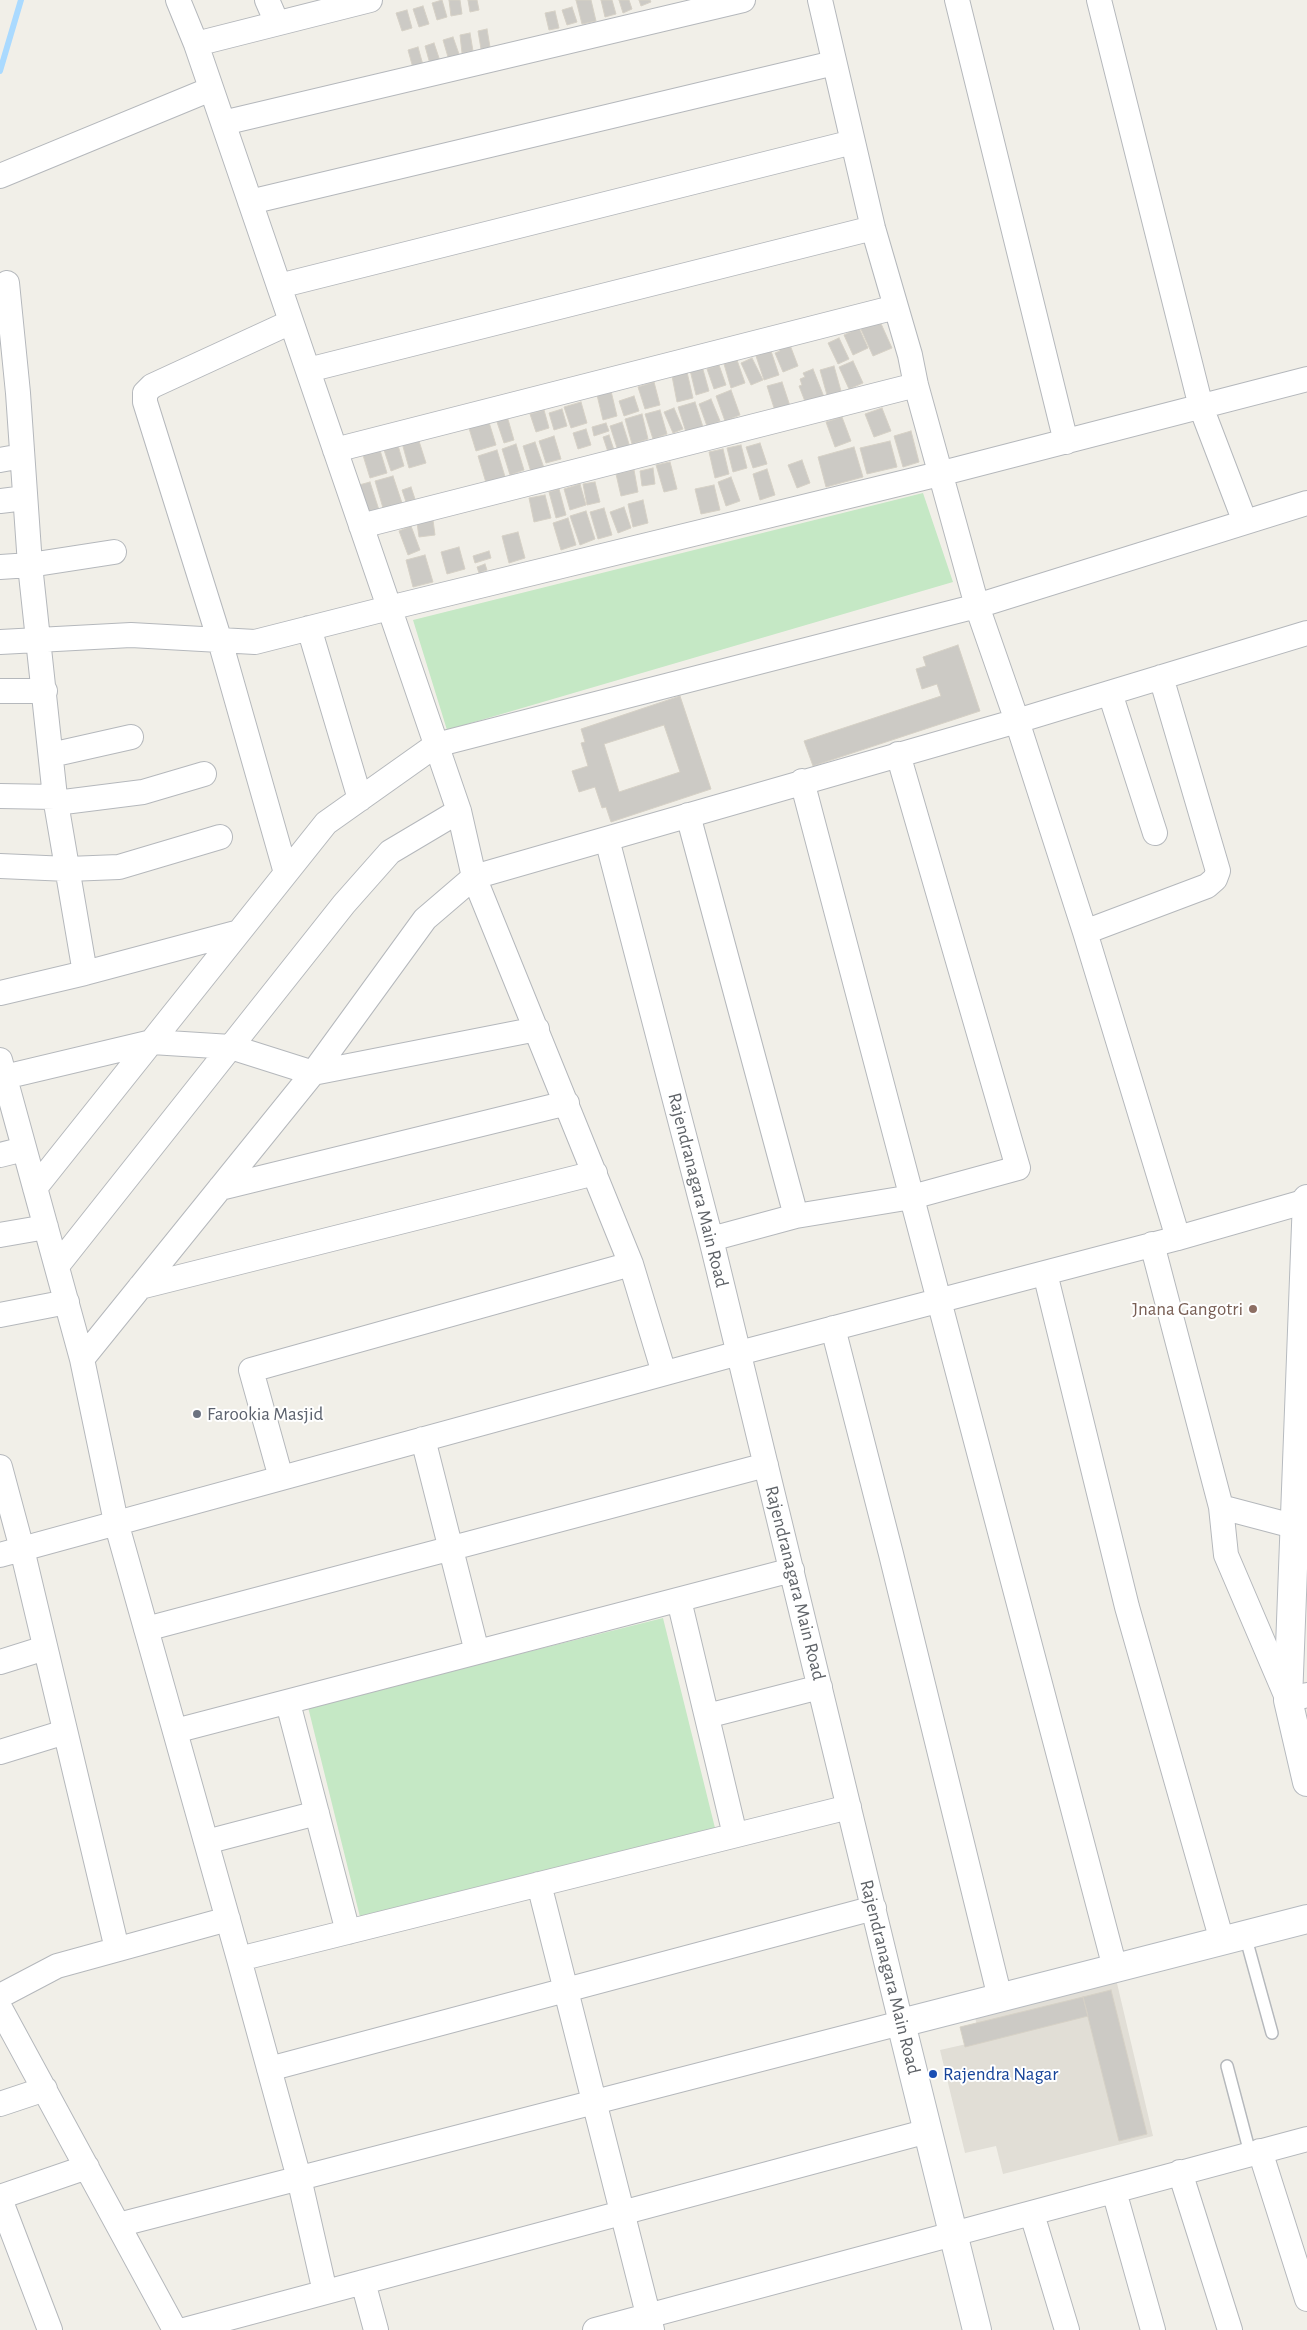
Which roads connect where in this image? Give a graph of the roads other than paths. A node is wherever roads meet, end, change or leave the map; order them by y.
1 (178, 0) edge
2 (267, 0) edge
3 (370, 0) edge
4 (743, 0) edge
5 (820, 0) edge
6 (956, 0) edge
7 (1098, 0) edge
8 (277, 23) junction
9 (196, 44) junction
10 (834, 62) junction
11 (211, 90) junction
12 (223, 123) junction
13 (853, 142) junction
14 (0, 176) edge
15 (250, 202) junction
16 (873, 228) junction
17 (7, 283) dead end
18 (279, 286) junction
19 (896, 307) junction
20 (291, 322) junction
21 (308, 370) junction
22 (1307, 380) edge
23 (916, 386) junction
24 (9, 393) edge
25 (1201, 407) junction
26 (1066, 442) junction
27 (335, 450) junction
28 (11, 458) edge
29 (939, 474) junction
30 (25, 498) junction
31 (0, 501) edge
32 (1307, 503) edge
33 (1245, 522) junction
34 (361, 526) junction
35 (114, 552) dead end
36 (30, 565) junction
37 (0, 567) edge
38 (976, 606) junction
39 (389, 608) junction
40 (309, 628) junction
41 (1307, 633) edge
42 (40, 641) junction
43 (220, 641) junction
44 (0, 642) edge
45 (1161, 677) junction
46 (0, 691) edge
47 (45, 691) junction
48 (1110, 693) junction
49 (1017, 721) junction
50 (131, 737) dead end
51 (436, 745) junction
52 (898, 754) junction
53 (51, 755) junction
54 (204, 774) dead end
55 (802, 781) junction
56 (0, 796) edge
57 (360, 799) junction
58 (56, 800) junction
59 (459, 811) junction
60 (688, 815) junction
61 (1156, 833) dead end
62 (220, 837) dead end
63 (607, 839) junction
64 (0, 866) edge
65 (68, 869) junction
66 (286, 873) junction
67 (474, 877) junction
68 (239, 932) junction
69 (1085, 932) junction
70 (84, 973) junction
71 (0, 993) edge
72 (537, 1029) junction
73 (152, 1042) junction
74 (231, 1047) junction
75 (2, 1072) edge
76 (313, 1073) junction
77 (567, 1103) junction
78 (24, 1149) junction
79 (0, 1155) edge
80 (595, 1173) junction
81 (35, 1188) junction
82 (220, 1188) junction
83 (912, 1197) junction
84 (1307, 1201) edge
85 (796, 1216) junction
86 (46, 1227) junction
87 (0, 1235) edge
88 (711, 1238) junction
89 (1178, 1238) junction
90 (1152, 1244) junction
91 (631, 1264) junction
92 (57, 1266) junction
93 (1045, 1273) junction
94 (140, 1287) junction
95 (937, 1301) junction
96 (67, 1302) junction
97 (0, 1315) edge
98 (833, 1328) junction
99 (739, 1353) junction
100 (82, 1359) junction
101 (664, 1373) junction
102 (423, 1439) junction
103 (766, 1465) junction
104 (0, 1467) edge
105 (281, 1478) junction
106 (1221, 1507) junction
107 (116, 1522) junction
108 (1300, 1523) edge
109 (451, 1548) junction
110 (11, 1552) edge
111 (792, 1570) junction
112 (679, 1600) junction
113 (146, 1629) junction
114 (45, 1648) junction
115 (477, 1652) junction
116 (0, 1662) edge
117 (820, 1687) junction
118 (1297, 1698) edge
119 (288, 1702) junction
120 (707, 1716) junction
121 (175, 1731) junction
122 (66, 1732) junction
123 (0, 1752) edge
124 (1307, 1782) edge
125 (849, 1807) junction
126 (317, 1813) junction
127 (736, 1835) junction
128 (206, 1842) junction
129 (539, 1884) junction
130 (874, 1908) junction
131 (228, 1919) junction
132 (1307, 1919) edge
133 (348, 1932) junction
134 (1233, 1938) junction
135 (118, 1949) junction
136 (239, 1959) junction
137 (1115, 1968) junction
138 (566, 1991) junction
139 (1000, 1998) junction
140 (1, 2008) edge
141 (901, 2023) junction
142 (1272, 2033) dead end
143 (1227, 2066) dead end
144 (269, 2070) junction
145 (45, 2090) junction
146 (594, 2102) junction
147 (0, 2104) edge
148 (928, 2131) junction
149 (1307, 2139) edge
150 (1255, 2152) junction
151 (87, 2166) junction
152 (1180, 2172) junction
153 (298, 2178) junction
154 (1114, 2191) junction
155 (0, 2198) edge
156 (622, 2213) junction
157 (1032, 2214) junction
158 (118, 2225) junction
159 (953, 2235) junction
160 (363, 2282) junction
161 (325, 2292) junction
162 (1307, 2300) edge
163 (650, 2323) edge
164 (50, 2330) edge
165 (175, 2330) edge
166 (184, 2330) edge
167 (376, 2330) edge
168 (595, 2330) edge
169 (977, 2330) edge
170 (1067, 2330) edge
171 (1153, 2330) edge
172 (1230, 2330) edge

1 - 9 street
2 - 8 street
3 - 8 street
4 - 12 street
5 - 10 street
6 - 26 street
7 - 25 street
8 - 9 street
9 - 11 street
10 - 13 street
10 - 15 street
11 - 12 street
11 - 14 street
12 - 15 street
13 - 16 street
13 - 18 street
15 - 18 street
16 - 19 street
16 - 21 street
17 - 24 street
18 - 20 street
19 - 23 street
19 - 27 street
20 - 21 street
20 - 43 street
21 - 27 street
22 - 25 street
23 - 29 street
23 - 34 street
24 - 28 street
25 - 26 street
25 - 33 street
26 - 29 street
27 - 34 street
28 - 30 street
29 - 38 street
29 - 39 street
30 - 31 street
30 - 36 street
32 - 33 street
33 - 38 street
34 - 39 street
35 - 36 street
36 - 37 street
36 - 42 street
38 - 49 street
38 - 51 street
39 - 40 street
39 - 51 street
40 - 43 street
40 - 57 street
41 - 45 street
42 - 43 street
42 - 44 street
42 - 47 street
43 - 66 street
45 - 48 street
45 - 69 street
46 - 47 street
47 - 53 street
48 - 49 street
48 - 61 street
49 - 52 street
49 - 69 street
50 - 53 street
51 - 57 street
51 - 59 street
52 - 55 street
52 - 83 street
53 - 58 street
54 - 58 street
55 - 60 street
55 - 83 street
56 - 58 street
57 - 66 street
58 - 65 street
59 - 67 street
59 - 74 street
60 - 63 street
60 - 85 street
62 - 65 street
63 - 67 street
63 - 88 street, Rajendranagara Main Road
64 - 65 street
65 - 70 street
66 - 68 street
67 - 72 street
67 - 76 street
68 - 70 street
68 - 73 street
69 - 89 street
70 - 71 street
72 - 76 street
72 - 77 street
73 - 74 street
73 - 75 street
73 - 81 street
74 - 76 street
74 - 92 street
75 - 78 street
76 - 82 street
77 - 80 street
77 - 82 street
78 - 79 street
78 - 81 street
80 - 91 street
80 - 94 street
81 - 86 street
82 - 94 street
83 - 85 street
83 - 95 street
84 - 89 street
84 - 108 street
85 - 88 street
86 - 87 street
86 - 92 street
88 - 99 street, Rajendranagara Main Road
89 - 90 street
90 - 93 street
90 - 106 street
91 - 101 street
91 - 105 street
92 - 96 street
93 - 95 street
93 - 134 street
94 - 100 street
95 - 98 street
95 - 137 street
96 - 97 street
96 - 100 street
98 - 99 street
98 - 139 street
99 - 101 street
99 - 103 street, Rajendranagara Main Road
100 - 107 street
101 - 102 street
102 - 105 street
102 - 109 street
103 - 109 street
103 - 111 street, Rajendranagara Main Road
104 - 110 street
105 - 107 street
106 - 108 street
106 - 118 street
107 - 110 street
107 - 113 street
108 - 118 street
109 - 113 street
109 - 115 street
110 - 114 street
111 - 112 street
111 - 117 street, Rajendranagara Main Road
112 - 115 street
112 - 120 street
113 - 121 street
114 - 116 street
114 - 122 street
115 - 119 street
117 - 120 street
117 - 125 street, Rajendranagara Main Road
118 - 124 street
119 - 121 street
119 - 126 street
120 - 127 street
121 - 128 street
122 - 123 street
122 - 135 street
125 - 127 street
125 - 130 street, Rajendranagara Main Road
126 - 128 street
126 - 133 street
127 - 129 street
128 - 131 street
129 - 133 street
129 - 138 street
130 - 138 street
130 - 141 street, Rajendranagara Main Road
131 - 135 street
131 - 136 street
132 - 134 street
133 - 136 street
134 - 137 street
134 - 142 lane
135 - 140 street
136 - 144 street
137 - 139 street
138 - 144 street
138 - 146 street
139 - 141 street
140 - 145 street
141 - 146 street
141 - 148 street, Rajendranagara Main Road
143 - 150 lane
144 - 153 street
145 - 147 street
145 - 151 street
146 - 153 street
146 - 156 street
148 - 156 street
148 - 159 street, Rajendranagara Main Road
149 - 150 street
150 - 152 street
150 - 162 street
151 - 155 street
151 - 158 street
152 - 154 street
152 - 172 street
153 - 158 street
153 - 161 street
154 - 157 street
154 - 171 street
155 - 164 street
156 - 160 street
156 - 163 street
157 - 159 street
157 - 170 street
158 - 165 street
159 - 163 street
159 - 169 street, Rajendranagara Main Road
160 - 161 street
160 - 167 street
161 - 166 street
163 - 168 street

